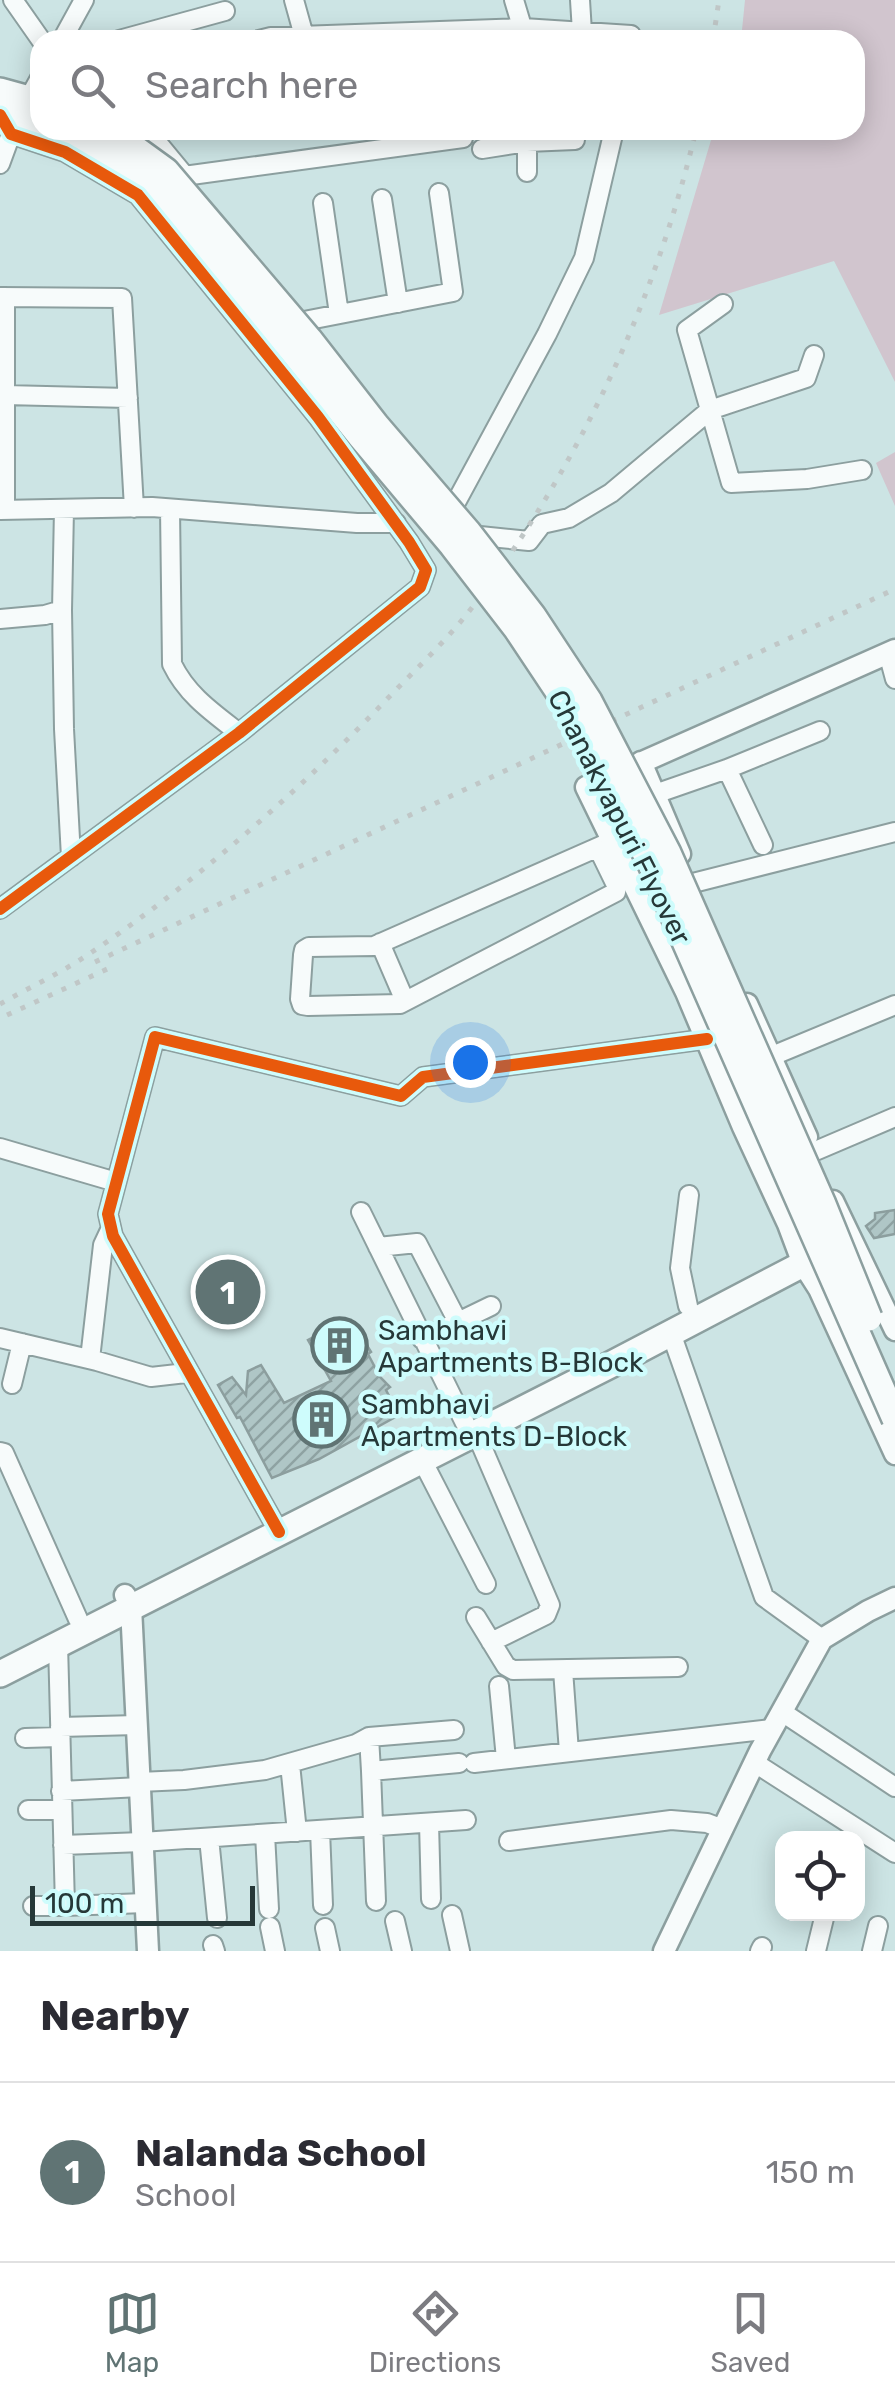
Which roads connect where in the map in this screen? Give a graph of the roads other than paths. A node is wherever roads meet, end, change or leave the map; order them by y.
1 (13, 0) edge
2 (294, 0) edge
3 (514, 0) edge
4 (580, 0) edge
5 (82, 1) edge
6 (224, 12) dead end
7 (33, 30) edge
8 (67, 30) edge
9 (156, 30) edge
10 (302, 30) edge
11 (523, 30) edge
12 (582, 30) edge
13 (0, 91) edge
14 (25, 109) edge
15 (54, 140) edge
16 (78, 140) edge
17 (123, 140) edge
18 (155, 140) edge
19 (385, 140) edge
20 (512, 140) edge
21 (526, 140) edge
22 (612, 140) edge
23 (482, 149) dead end
24 (0, 164) edge
25 (526, 172) dead end
26 (184, 176) junction
27 (439, 193) dead end
28 (382, 198) dead end
29 (323, 203) dead end
30 (2, 297) edge
31 (398, 303) junction
32 (723, 304) dead end
33 (339, 314) junction
34 (304, 321) junction
35 (814, 355) dead end
36 (5, 395) junction
37 (128, 398) junction
38 (710, 410) junction
39 (862, 470) dead end
40 (454, 506) junction
41 (134, 508) junction
42 (170, 509) junction
43 (3, 510) edge
44 (64, 510) junction
45 (396, 523) junction
46 (480, 536) junction
47 (426, 570) junction
48 (62, 610) junction
49 (0, 620) edge
50 (892, 652) edge
51 (895, 679) edge
52 (820, 731) dead end
53 (239, 733) junction
54 (641, 762) junction
55 (727, 769) junction
56 (655, 794) junction
57 (895, 832) edge
58 (605, 844) junction
59 (763, 845) dead end
60 (71, 857) junction
61 (693, 883) junction
62 (0, 909) edge
63 (380, 944) junction
64 (406, 1002) junction
65 (895, 1005) edge
66 (707, 1039) junction
67 (772, 1056) junction
68 (895, 1117) edge
69 (0, 1148) edge
70 (813, 1152) junction
71 (116, 1182) junction
72 (688, 1196) dead end
73 (361, 1212) dead end
74 (838, 1212) junction
75 (111, 1228) junction
76 (378, 1247) junction
77 (800, 1258) junction
78 (862, 1258) junction
79 (491, 1306) dead end
80 (688, 1306) junction
81 (458, 1322) junction
82 (895, 1330) edge
83 (671, 1333) junction
84 (0, 1338) edge
85 (422, 1339) junction
86 (22, 1343) junction
87 (90, 1359) junction
88 (190, 1376) junction
89 (895, 1383) edge
90 (12, 1384) dead end
91 (895, 1419) edge
92 (470, 1428) junction
93 (895, 1454) edge
94 (422, 1460) junction
95 (3, 1464) edge
96 (275, 1526) junction
97 (486, 1584) dead end
98 (895, 1598) edge
99 (128, 1601) junction
100 (476, 1617) dead end
101 (78, 1619) junction
102 (822, 1639) junction
103 (491, 1642) junction
104 (58, 1644) junction
105 (0, 1658) edge
106 (678, 1667) dead end
107 (563, 1670) junction
108 (0, 1674) edge
109 (499, 1686) dead end
110 (777, 1721) junction
111 (136, 1725) junction
112 (454, 1730) dead end
113 (60, 1732) junction
114 (369, 1737) junction
115 (25, 1738) dead end
116 (569, 1752) junction
117 (506, 1759) junction
118 (755, 1763) junction
119 (290, 1764) junction
120 (371, 1771) junction
121 (139, 1784) junction
122 (895, 1786) edge
123 (62, 1800) junction
124 (28, 1810) dead end
125 (466, 1820) dead end
126 (429, 1822) junction
127 (372, 1826) junction
128 (723, 1829) junction
129 (320, 1830) junction
130 (297, 1832) junction
131 (264, 1834) junction
132 (209, 1838) junction
133 (510, 1840) dead end
134 (142, 1842) junction
135 (63, 1845) junction
136 (895, 1854) edge
137 (431, 1899) dead end
138 (376, 1901) dead end
139 (145, 1904) junction
140 (324, 1905) dead end
141 (34, 1906) dead end
142 (65, 1906) junction
143 (452, 1915) dead end
144 (218, 1918) dead end
145 (395, 1921) dead end
146 (824, 1921) edge
147 (878, 1926) dead end
148 (325, 1928) dead end
149 (148, 1951) edge
150 (275, 1951) edge
151 (330, 1951) edge
152 (402, 1951) edge
153 (460, 1951) edge
154 (664, 1951) edge
155 (816, 1951) edge
156 (872, 1951) edge

1 - 7 street
2 - 10 street
3 - 11 street
4 - 12 street
5 - 8 street
6 - 9 street
13 - 14 main road
14 - 24 street
15 - 45 street
16 - 91 main road, Chanakyapuri Flyover, bridge
17 - 89 main road, Chanakyapuri Flyover, bridge
18 - 26 street
19 - 26 street
20 - 23 street
21 - 25 street
22 - 40 street
26 - 34 street
27 - 31 street
28 - 31 street
29 - 33 street
30 - 36 street
30 - 37 street
31 - 33 street
32 - 38 street
33 - 34 street
34 - 40 street
35 - 38 street
36 - 37 street
36 - 43 street
37 - 41 street
38 - 39 street
38 - 46 street
40 - 46 street
41 - 42 street
41 - 44 street
42 - 45 street
42 - 53 street
43 - 44 street
44 - 48 street
45 - 47 street
46 - 47 street
47 - 53 street
48 - 49 street
48 - 60 street
50 - 51 street
50 - 54 street
52 - 55 street
53 - 60 street
54 - 56 street
54 - 58 street
55 - 56 street
55 - 59 street
56 - 61 street
57 - 61 street
58 - 63 street
58 - 64 street
58 - 66 street
60 - 62 street
61 - 67 street
63 - 64 street
63 - 64 street
65 - 67 street
66 - 71 street
66 - 77 street
67 - 70 street
68 - 70 street
69 - 71 street
70 - 74 street
71 - 75 street
72 - 80 street
73 - 76 street
74 - 77 street
74 - 78 street
75 - 87 street
75 - 88 street
76 - 81 street
76 - 85 street
77 - 78 street
77 - 80 main road
77 - 83 main road
77 - 93 street
78 - 82 street
79 - 81 street
80 - 92 main road
81 - 85 street
83 - 92 main road
83 - 102 street
84 - 86 street
85 - 92 street
86 - 87 street
86 - 90 street
87 - 88 street
88 - 96 street
92 - 94 main road
92 - 96 main road
92 - 103 street
94 - 96 main road
94 - 97 street
95 - 101 street
96 - 99 main road
98 - 102 street
99 - 101 main road
99 - 104 main road
99 - 111 street
100 - 103 street
101 - 105 main road
102 - 110 street
103 - 107 street
104 - 108 main road
104 - 113 street
106 - 107 street
107 - 116 street
109 - 117 street
110 - 116 street
110 - 118 street
110 - 122 street
111 - 113 street
111 - 121 street
112 - 114 street
113 - 115 street
113 - 123 street
114 - 119 street
114 - 120 street
116 - 117 street
117 - 120 street
118 - 128 street
118 - 136 street
119 - 121 street
119 - 130 street
120 - 127 street
121 - 123 street
121 - 134 street
123 - 124 street
123 - 135 street
125 - 126 street
126 - 127 street
126 - 137 street
127 - 129 street
127 - 138 street
128 - 133 street
128 - 154 street
129 - 130 street
129 - 140 street
130 - 131 street
131 - 132 street
131 - 150 street
132 - 134 street
132 - 144 street
134 - 135 street
134 - 139 street
135 - 142 street
139 - 142 street
139 - 149 street
141 - 142 street
143 - 153 street
145 - 152 street
146 - 155 street
147 - 156 street
148 - 151 street

